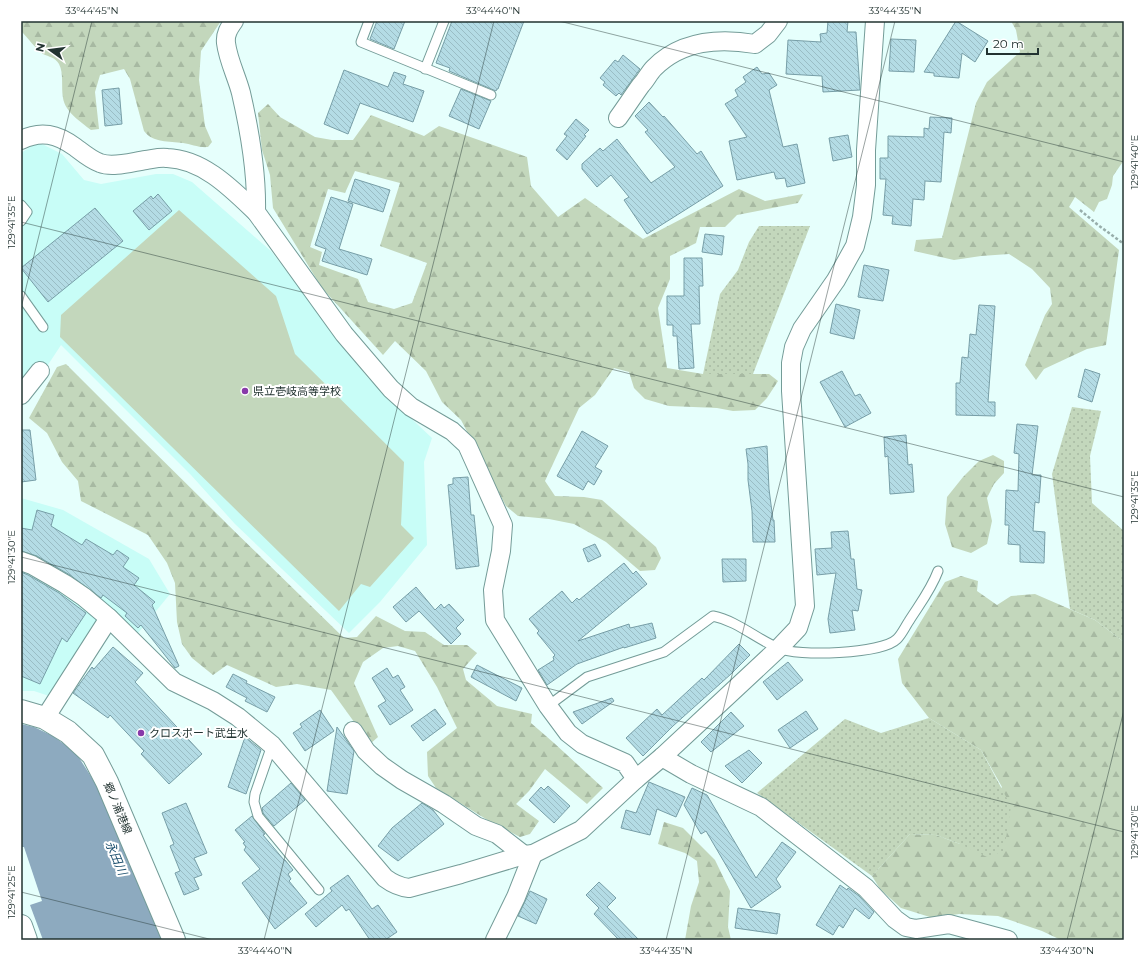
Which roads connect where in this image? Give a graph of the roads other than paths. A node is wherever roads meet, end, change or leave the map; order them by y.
1 (234, 21) edge
2 (369, 21) edge
3 (444, 21) edge
4 (778, 21) edge
5 (875, 21) edge
6 (425, 68) junction
7 (491, 95) dead end
8 (618, 118) dead end
9 (21, 140) edge
10 (21, 205) edge
11 (256, 212) junction
12 (21, 221) edge
13 (21, 296) edge
14 (43, 326) dead end
15 (40, 371) dead end
16 (21, 395) edge
17 (21, 561) edge
18 (938, 571) dead end
19 (109, 618) junction
20 (779, 648) junction
21 (548, 706) junction
22 (21, 711) edge
23 (45, 718) junction
24 (353, 731) dead end
25 (272, 745) junction
26 (662, 757) junction
27 (636, 779) junction
28 (529, 854) junction
29 (320, 890) dead end
30 (21, 926) edge
31 (26, 940) edge
32 (174, 940) edge
33 (495, 940) edge
34 (1008, 940) edge

1 - 11 street
2 - 6 lane
3 - 6 lane
4 - 8 street
5 - 20 street
6 - 7 lane
9 - 11 street
10 - 12 lane
11 - 21 street
13 - 14 lane
15 - 16 street
17 - 19 street
18 - 20 lane
19 - 23 street
19 - 25 street
20 - 21 lane
20 - 26 street
21 - 27 street
22 - 23 main road, 郷ノ浦港線
23 - 32 main road, 郷ノ浦港線
24 - 28 street
25 - 28 street
25 - 29 lane
26 - 27 street
26 - 34 street
27 - 28 street
28 - 33 street
30 - 31 main road

